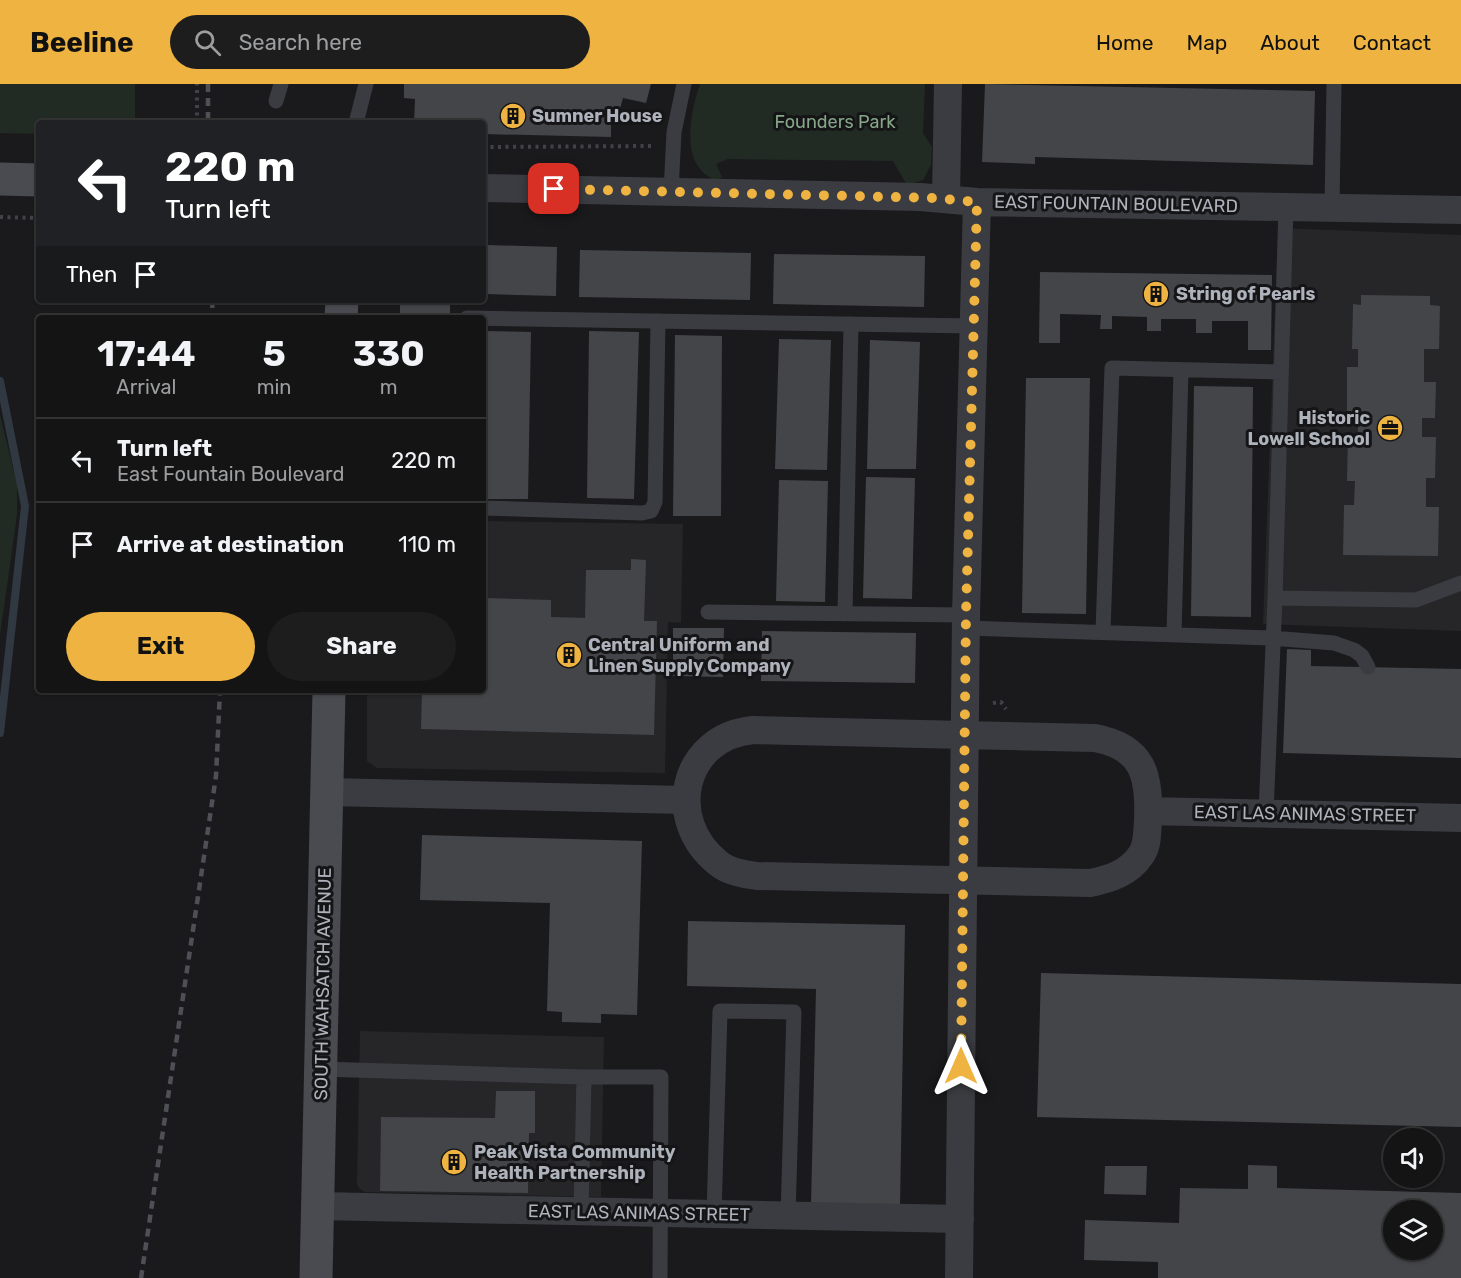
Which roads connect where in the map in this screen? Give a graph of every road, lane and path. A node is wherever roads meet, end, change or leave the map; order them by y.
1 (197, 84) edge
2 (281, 84) edge
3 (366, 84) edge
4 (684, 84) edge
5 (948, 84) edge
6 (1334, 84) edge
7 (276, 101) dead end
8 (197, 120) edge
9 (357, 120) edge
10 (663, 146) dead end
11 (486, 147) edge
12 (0, 179) edge
13 (36, 180) edge
14 (486, 188) edge
15 (671, 192) junction
16 (946, 198) junction
17 (977, 202) junction
18 (1286, 206) junction
19 (1332, 207) junction
20 (1461, 210) edge
21 (0, 217) edge
22 (36, 218) edge
23 (486, 318) edge
24 (658, 321) junction
25 (851, 324) junction
26 (974, 326) junction
27 (1181, 370) junction
28 (1281, 372) junction
29 (486, 508) edge
30 (1461, 583) edge
31 (1275, 598) junction
32 (708, 612) dead end
33 (845, 614) junction
34 (966, 622) junction
35 (1103, 632) junction
36 (1174, 635) junction
37 (1271, 638) junction
38 (1368, 667) dead end
39 (329, 693) edge
40 (966, 733) junction
41 (327, 792) junction
42 (685, 800) junction
43 (1148, 811) junction
44 (1266, 813) junction
45 (1461, 818) edge
46 (963, 879) junction
47 (321, 1069) junction
48 (584, 1077) junction
49 (318, 1206) junction
50 (581, 1212) junction
51 (659, 1213) junction
52 (714, 1214) junction
53 (788, 1216) junction
54 (960, 1219) junction
55 (316, 1278) edge
56 (660, 1278) edge
57 (959, 1278) edge

1 - 8 path
2 - 7 lane
3 - 9 lane
4 - 15 lane
5 - 16 street
6 - 19 lane
10 - 11 path
12 - 13 main road
14 - 15 street, EAST FOUNTAIN BOULEVARD
15 - 16 street, EAST FOUNTAIN BOULEVARD
16 - 17 street, EAST FOUNTAIN BOULEVARD
17 - 18 street, EAST FOUNTAIN BOULEVARD
17 - 26 street
18 - 19 street, EAST FOUNTAIN BOULEVARD
18 - 28 lane
19 - 20 street, EAST FOUNTAIN BOULEVARD
21 - 22 path
23 - 24 lane
24 - 25 lane
24 - 29 lane
25 - 26 lane
25 - 33 lane
26 - 34 street
27 - 28 lane
27 - 35 lane
27 - 36 lane
28 - 31 lane
30 - 31 lane
31 - 37 lane
32 - 33 lane
33 - 34 lane
34 - 35 lane
34 - 40 street
35 - 36 lane
36 - 37 lane
37 - 38 lane
37 - 44 lane
39 - 41 main road, SOUTH WAHSATCH AVENUE
40 - 42 street
40 - 43 street
40 - 46 street
41 - 42 street
41 - 47 main road, SOUTH WAHSATCH AVENUE
42 - 46 street
43 - 44 street, EAST LAS ANIMAS STREET
43 - 46 street
44 - 45 street, EAST LAS ANIMAS STREET
46 - 54 street
47 - 48 lane
47 - 49 main road, SOUTH WAHSATCH AVENUE
48 - 50 lane
48 - 51 lane
49 - 50 street, EAST LAS ANIMAS STREET
49 - 55 main road, SOUTH WAHSATCH AVENUE
50 - 51 street, EAST LAS ANIMAS STREET
51 - 52 street, EAST LAS ANIMAS STREET
51 - 56 lane
52 - 53 street, EAST LAS ANIMAS STREET
52 - 53 lane
53 - 54 street, EAST LAS ANIMAS STREET
54 - 57 street

